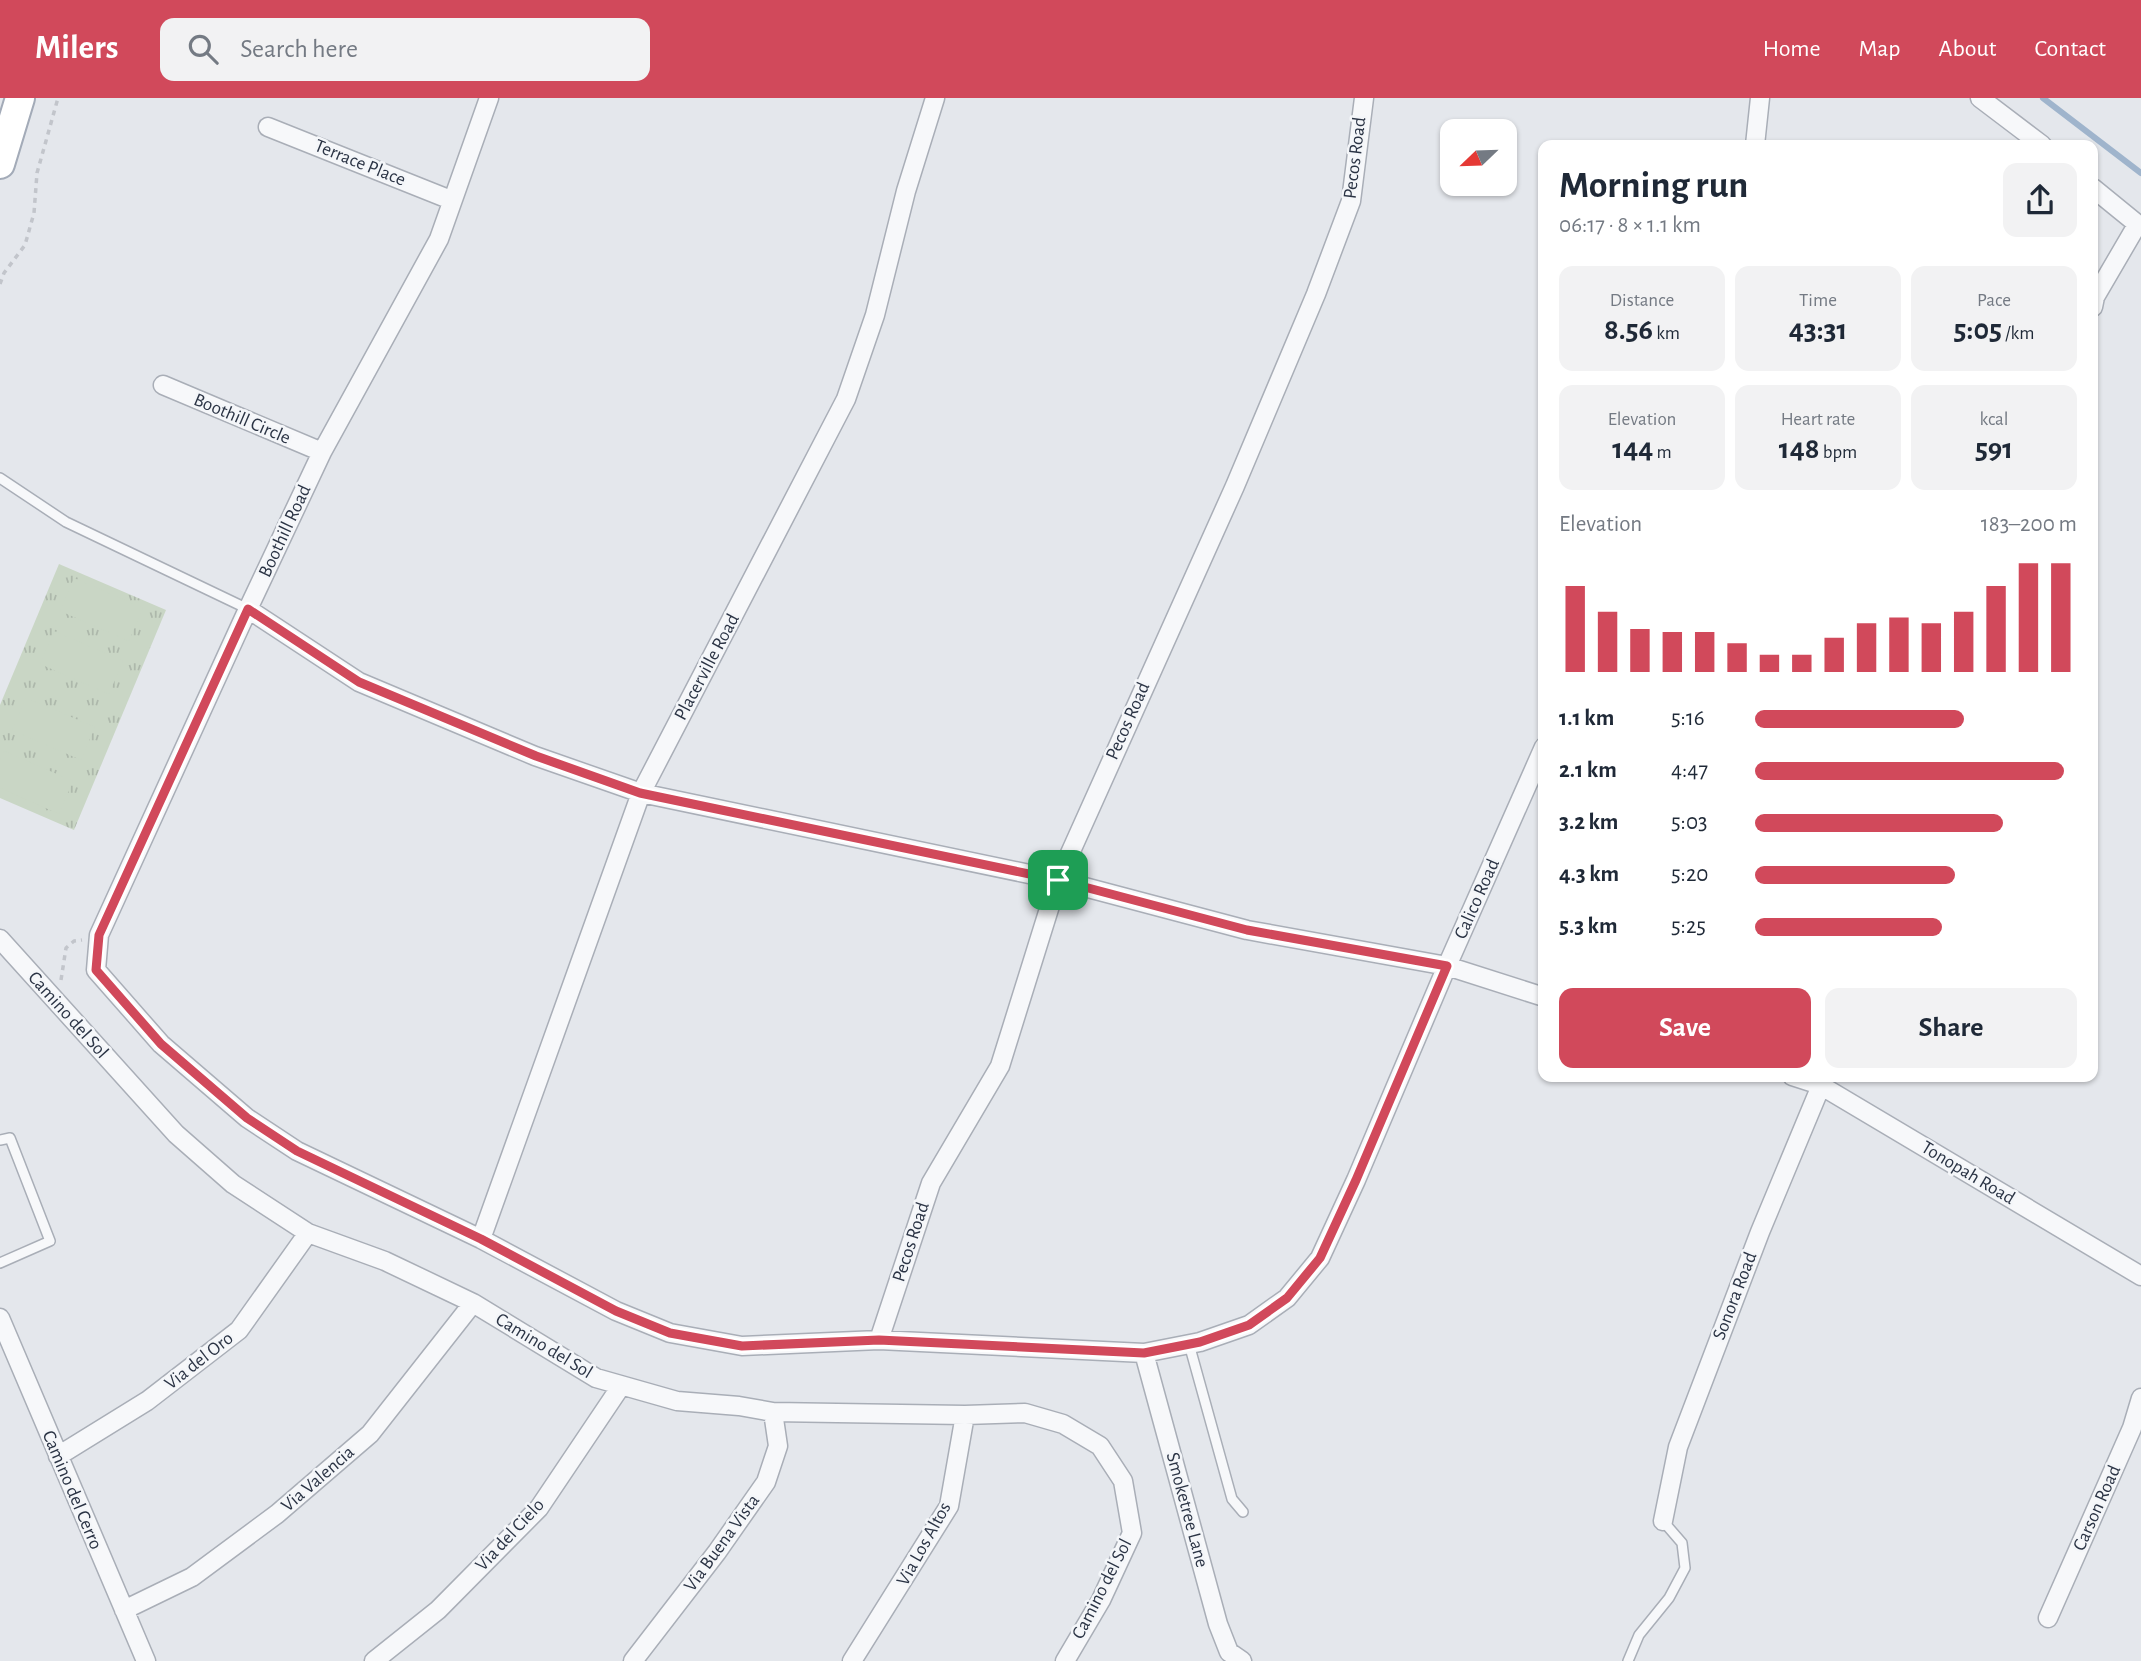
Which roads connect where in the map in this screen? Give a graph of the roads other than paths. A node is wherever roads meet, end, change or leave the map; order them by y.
1 (20, 98) edge
2 (489, 98) edge
3 (935, 98) edge
4 (1364, 98) edge
5 (1760, 98) edge
6 (1980, 98) edge
7 (268, 127) dead end
8 (1756, 140) edge
9 (2035, 140) edge
10 (0, 164) edge
11 (2098, 192) edge
12 (451, 200) junction
13 (2139, 226) edge
14 (2098, 292) edge
15 (163, 385) dead end
16 (322, 452) junction
17 (0, 478) edge
18 (248, 609) junction
19 (1538, 761) edge
20 (640, 793) junction
21 (1058, 880) junction
22 (0, 939) edge
23 (1447, 966) junction
24 (96, 970) joint
25 (1538, 995) edge
26 (1823, 1082) edge
27 (1825, 1082) edge
28 (0, 1140) edge
29 (308, 1233) junction
30 (481, 1239) junction
31 (0, 1263) edge
32 (2141, 1276) edge
33 (473, 1303) junction
34 (0, 1318) edge
35 (879, 1340) junction
36 (1189, 1344) junction
37 (1144, 1353) junction
38 (621, 1386) junction
39 (2141, 1398) edge
40 (773, 1412) junction
41 (965, 1415) junction
42 (58, 1456) junction
43 (1243, 1512) dead end
44 (1663, 1521) joint
45 (124, 1610) junction
46 (2048, 1618) dead end
47 (146, 1661) edge
48 (374, 1661) edge
49 (633, 1661) edge
50 (852, 1661) edge
51 (1065, 1661) edge
52 (1241, 1661) edge
53 (1628, 1661) edge

1 - 10 main road
2 - 12 street, Boothill Road
3 - 20 street, Placerville Road
4 - 21 street, Pecos Road
5 - 8 street
6 - 9 street
7 - 12 street, Terrace Place
11 - 13 street
12 - 16 street, Boothill Road
13 - 14 street
15 - 16 street, Boothill Circle
16 - 18 street, Boothill Road
17 - 18 lane
18 - 20 street
18 - 24 street, Boothill Road
19 - 23 street, Calico Road
20 - 21 street
20 - 30 street, Placerville Road
21 - 23 street
21 - 35 street, Pecos Road
22 - 29 street, Camino del Sol
23 - 25 street
23 - 36 street, Calico Road
24 - 30 street, Calico Road
26 - 44 street, Sonora Road
27 - 32 street, Tonopah Road
28 - 31 lane
29 - 33 street, Camino del Sol
29 - 42 street, Via del Oro
30 - 35 street, Calico Road
33 - 38 street, Camino del Sol
33 - 45 street, Via Valencia
34 - 42 street, Camino del Cerro
35 - 37 street, Calico Road
36 - 37 street, Calico Road
36 - 43 lane
37 - 52 street, Smoketree Lane
38 - 40 street, Camino del Sol
38 - 48 street, Via del Cielo
39 - 46 street, Carson Road
40 - 41 street, Camino del Sol
40 - 49 street, Via Buena Vista
41 - 50 street, Via Los Altos
41 - 51 street, Camino del Sol
42 - 45 street, Camino del Cerro
44 - 53 lane
45 - 47 street, Camino del Cerro

